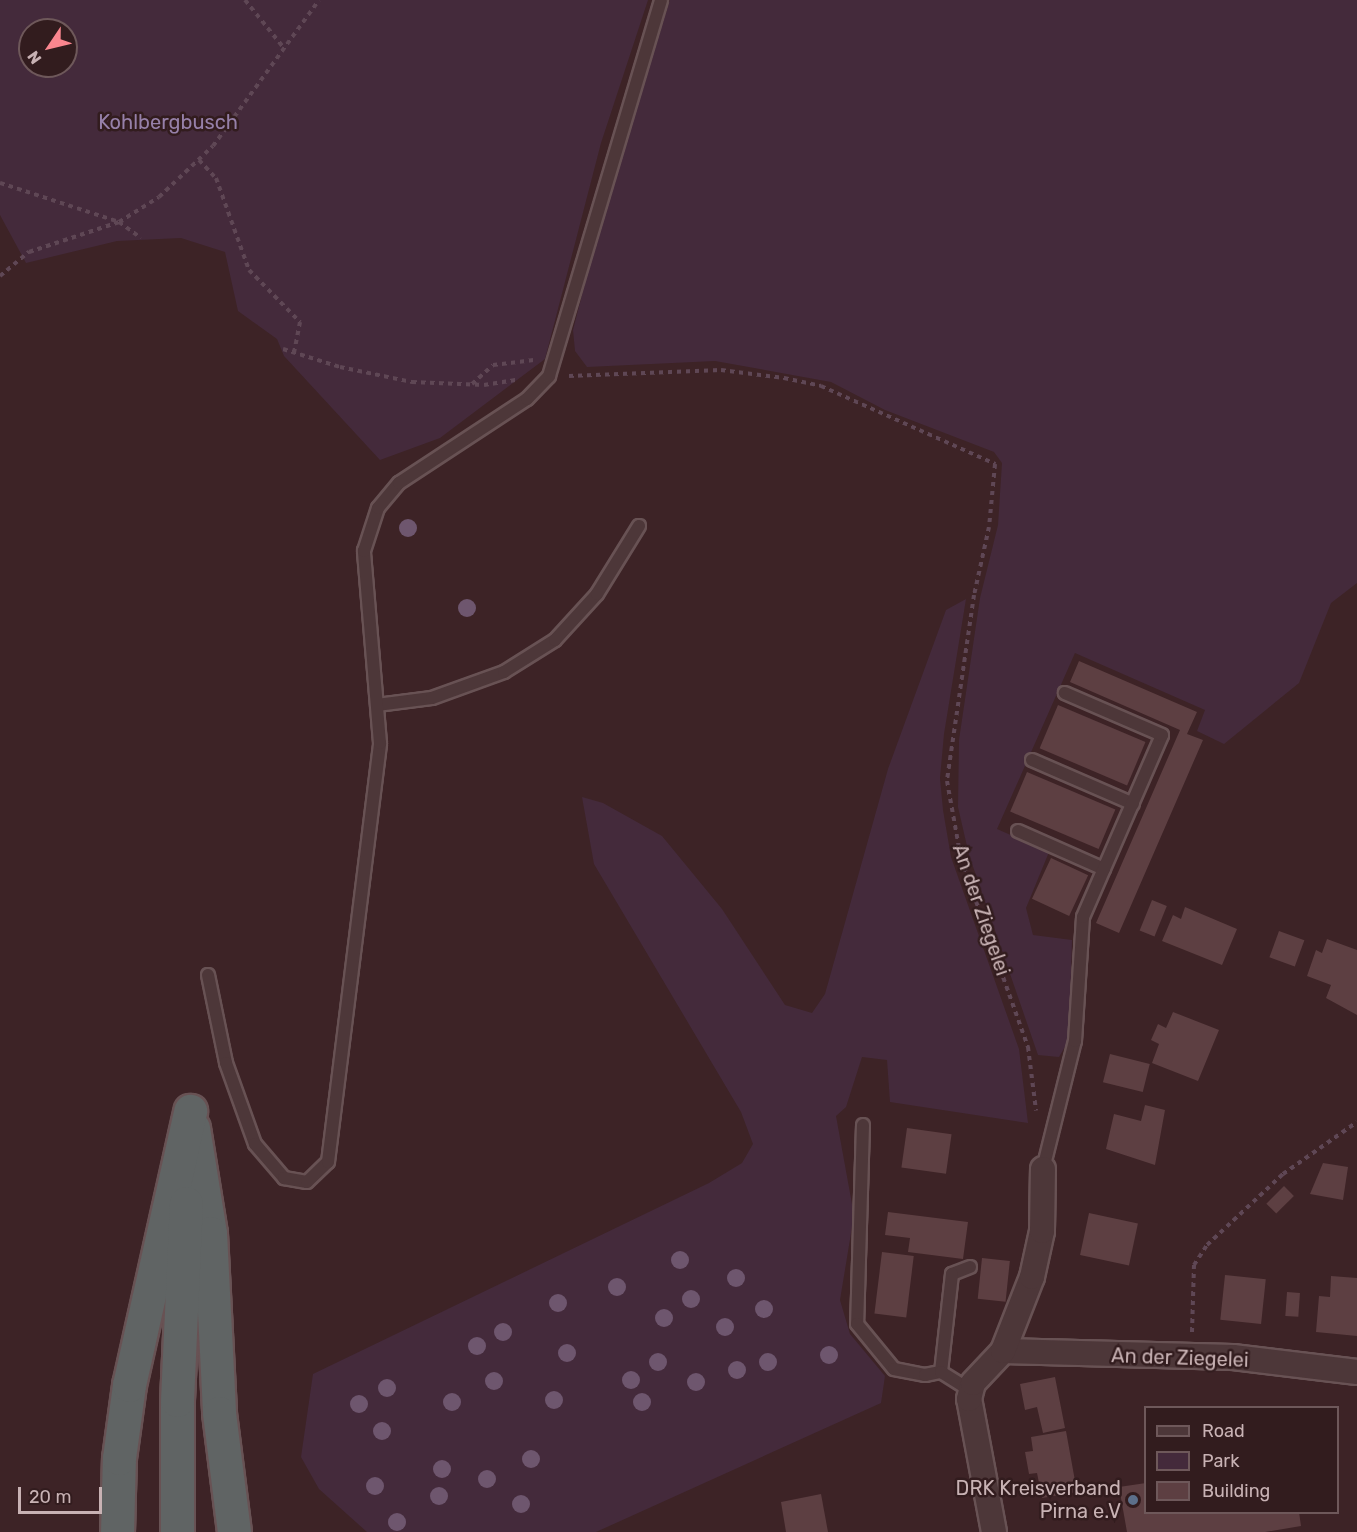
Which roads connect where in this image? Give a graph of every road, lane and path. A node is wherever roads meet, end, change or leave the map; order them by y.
1 (245, 0) edge
2 (319, 0) edge
3 (661, 0) edge
4 (283, 47) junction
5 (199, 160) junction
6 (0, 183) edge
7 (119, 222) junction
8 (141, 238) dead end
9 (0, 276) edge
10 (283, 349) dead end
11 (294, 353) junction
12 (556, 360) junction
13 (549, 376) junction
14 (471, 385) junction
15 (639, 526) dead end
16 (1065, 693) dead end
17 (377, 705) junction
18 (1032, 760) dead end
19 (1132, 804) junction
20 (1018, 831) dead end
21 (1104, 868) junction
22 (208, 975) dead end
23 (190, 1111) junction
24 (1037, 1113) dead end
25 (1357, 1122) edge
26 (864, 1125) dead end
27 (1043, 1169) joint
28 (970, 1267) dead end
29 (1003, 1351) junction
30 (1193, 1357) junction
31 (941, 1372) junction
32 (1357, 1372) edge
33 (971, 1391) junction
34 (117, 1532) edge
35 (177, 1532) edge
36 (234, 1532) edge
37 (994, 1532) edge

1 - 4 path
2 - 4 path
3 - 12 lane
4 - 5 path
5 - 7 path
5 - 11 path
6 - 7 path
7 - 8 path
7 - 9 path
10 - 11 path
11 - 14 path
12 - 13 lane
12 - 14 path
13 - 14 path
13 - 17 lane
13 - 24 path, An der Ziegelei
15 - 17 lane
16 - 19 lane
17 - 22 lane
18 - 19 lane
19 - 21 lane
20 - 21 lane
21 - 27 lane
23 - 34 highway
23 - 35 highway
23 - 36 highway
25 - 30 path
26 - 31 lane
27 - 29 street
28 - 31 lane
29 - 30 street, An der Ziegelei
29 - 33 street
30 - 32 street, An der Ziegelei
31 - 33 lane
33 - 37 street

